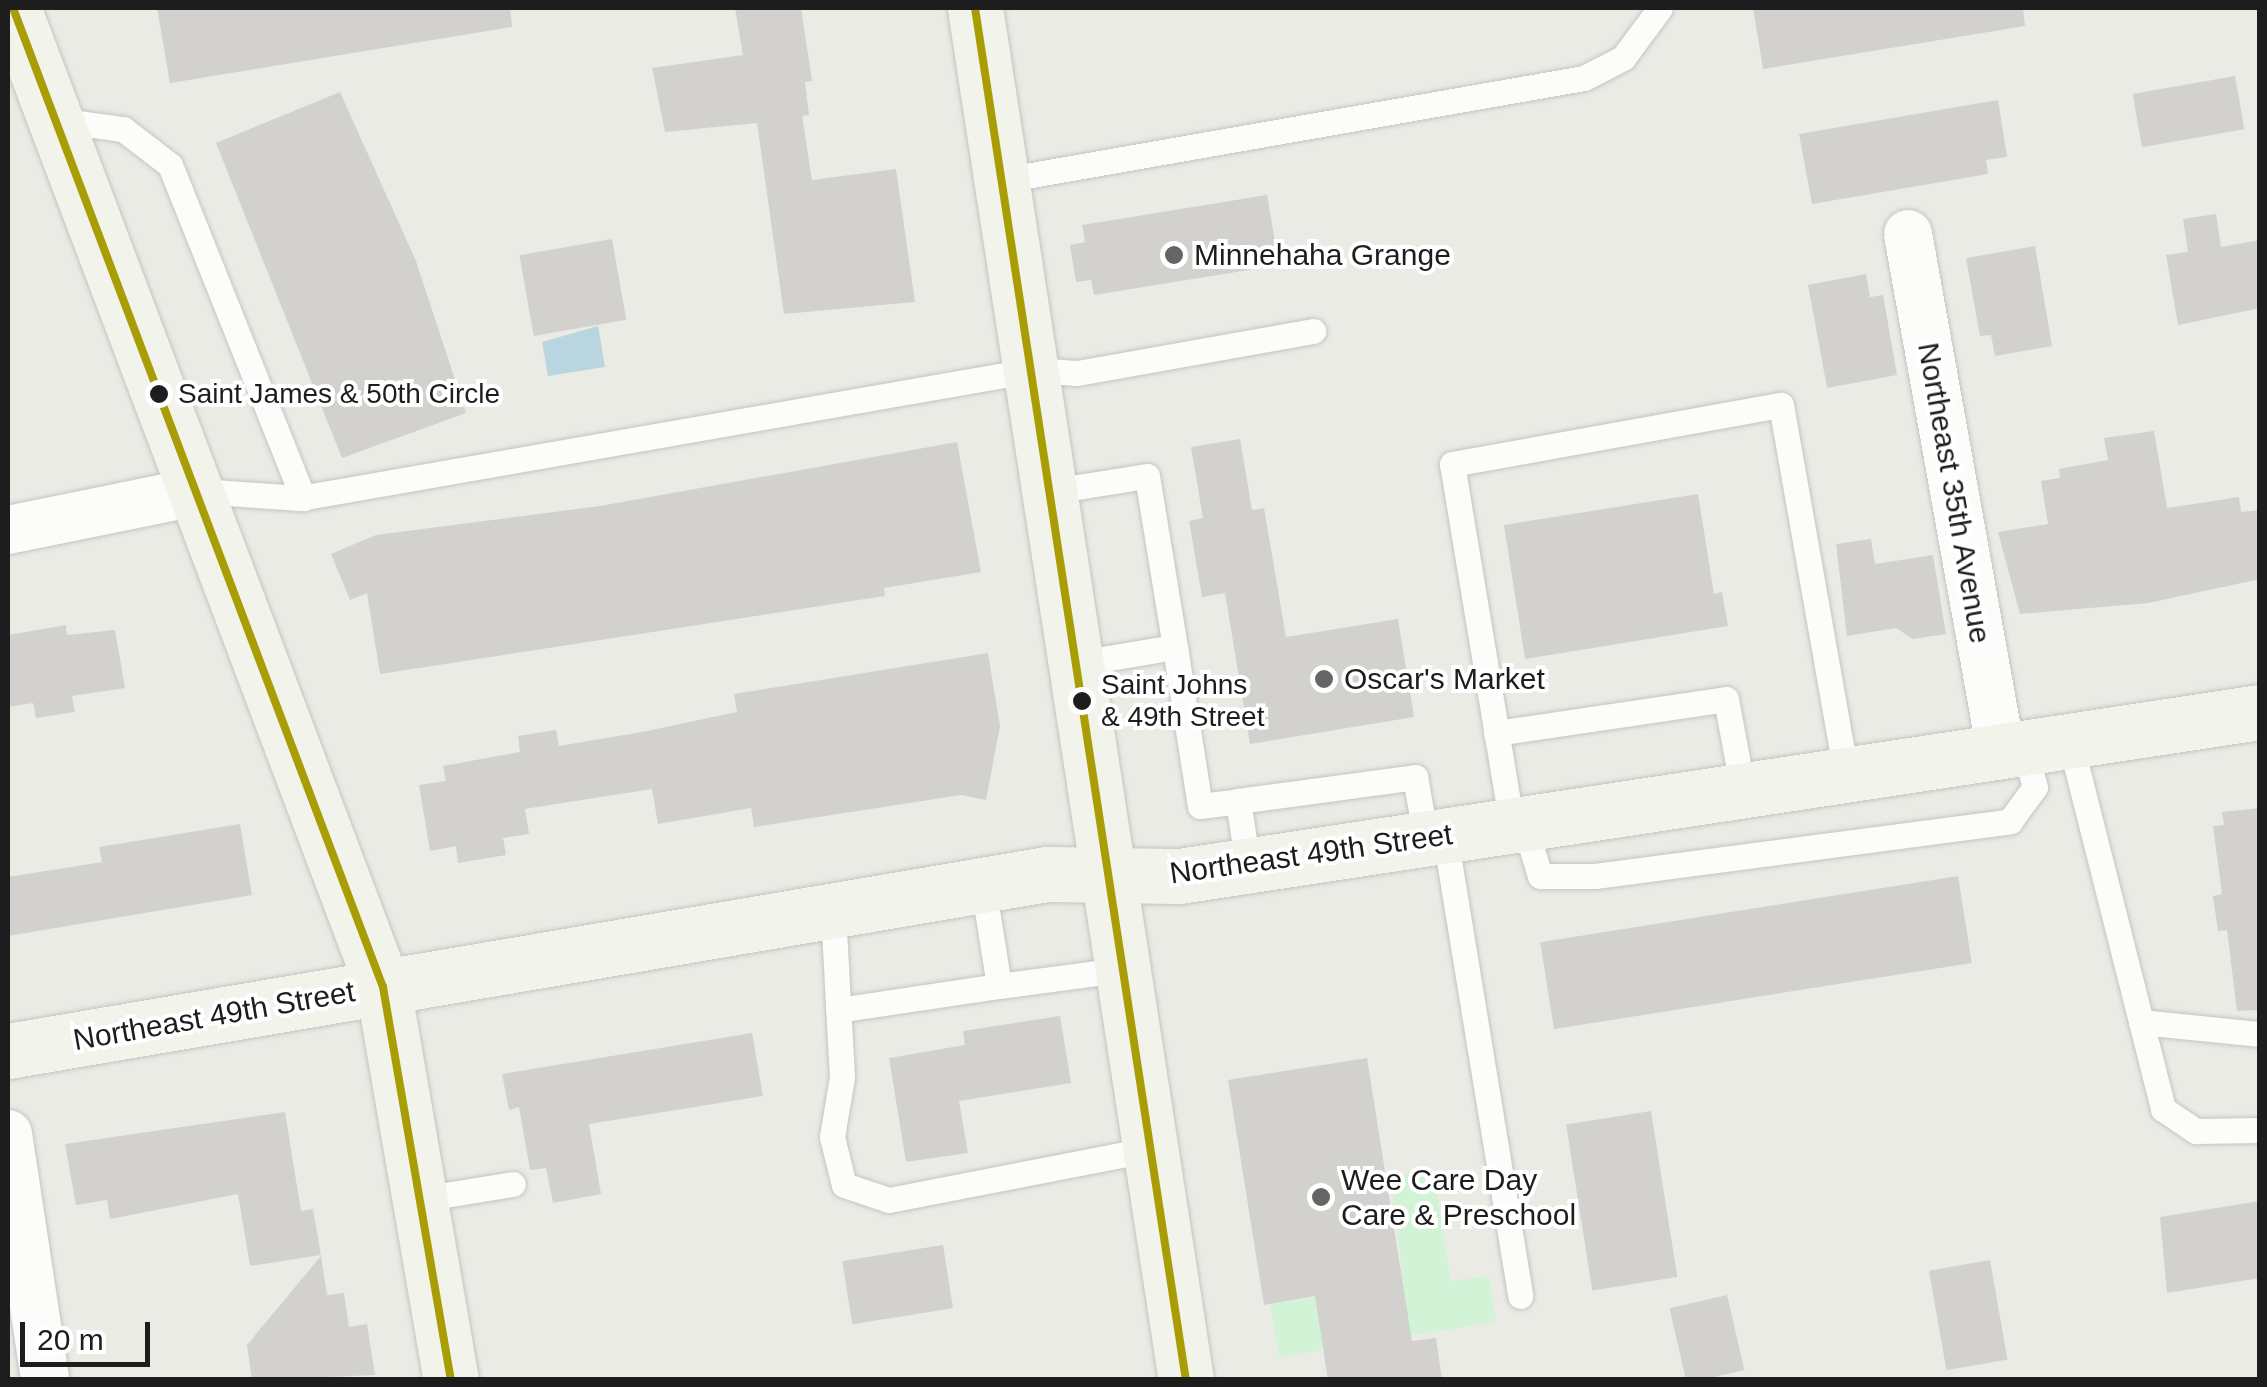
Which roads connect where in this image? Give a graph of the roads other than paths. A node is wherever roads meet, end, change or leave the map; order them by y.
1 (13, 8) edge
2 (975, 8) edge
3 (1660, 8) edge
4 (56, 120) junction
5 (1002, 180) junction
6 (1908, 234) dead end
7 (1313, 331) dead end
8 (1032, 370) junction
9 (198, 491) junction
10 (1052, 492) junction
11 (302, 498) junction
12 (8, 530) edge
13 (1175, 648) junction
14 (1079, 662) junction
15 (2260, 712) edge
16 (1496, 733) junction
17 (2032, 748) junction
18 (1846, 776) junction
19 (1743, 791) junction
20 (1238, 801) junction
21 (1518, 825) junction
22 (1436, 838) junction
23 (1248, 866) junction
24 (1113, 875) junction
25 (983, 885) junction
26 (834, 911) junction
27 (1126, 969) junction
28 (1000, 986) junction
29 (382, 987) junction
30 (838, 1010) junction
31 (2140, 1022) junction
32 (2260, 1034) edge
33 (8, 1051) edge
34 (2260, 1130) edge
35 (8, 1134) edge
36 (1152, 1149) junction
37 (513, 1184) dead end
38 (420, 1200) junction
39 (1520, 1296) dead end
40 (45, 1380) edge
41 (450, 1380) edge
42 (1186, 1380) edge

1 - 4 main road
2 - 5 main road
3 - 5 lane
4 - 9 main road
4 - 11 lane
5 - 8 main road
6 - 17 street, Northeast 35th Avenue
7 - 8 lane
8 - 10 main road
8 - 11 lane
9 - 11 lane
9 - 12 street
9 - 29 main road
10 - 13 lane
10 - 14 main road
13 - 14 lane
13 - 20 lane
14 - 24 main road
15 - 17 main road, Northeast 49th Street
16 - 18 lane
16 - 19 lane
16 - 21 lane
17 - 18 main road, Northeast 49th Street
17 - 21 lane
17 - 31 lane
18 - 19 main road, Northeast 49th Street
19 - 21 main road, Northeast 49th Street
20 - 22 lane
20 - 23 lane
21 - 22 main road, Northeast 49th Street
22 - 23 main road, Northeast 49th Street
22 - 39 lane
23 - 24 main road, Northeast 49th Street
24 - 25 main road, Northeast 49th Street
24 - 27 main road
25 - 26 main road, Northeast 49th Street
25 - 28 lane
26 - 29 main road, Northeast 49th Street
26 - 30 lane
27 - 28 lane
27 - 36 main road
28 - 30 lane
29 - 33 main road, Northeast 49th Street
29 - 38 main road
30 - 36 lane
31 - 32 lane
31 - 34 lane
35 - 40 street
36 - 42 main road
37 - 38 lane
38 - 41 main road

